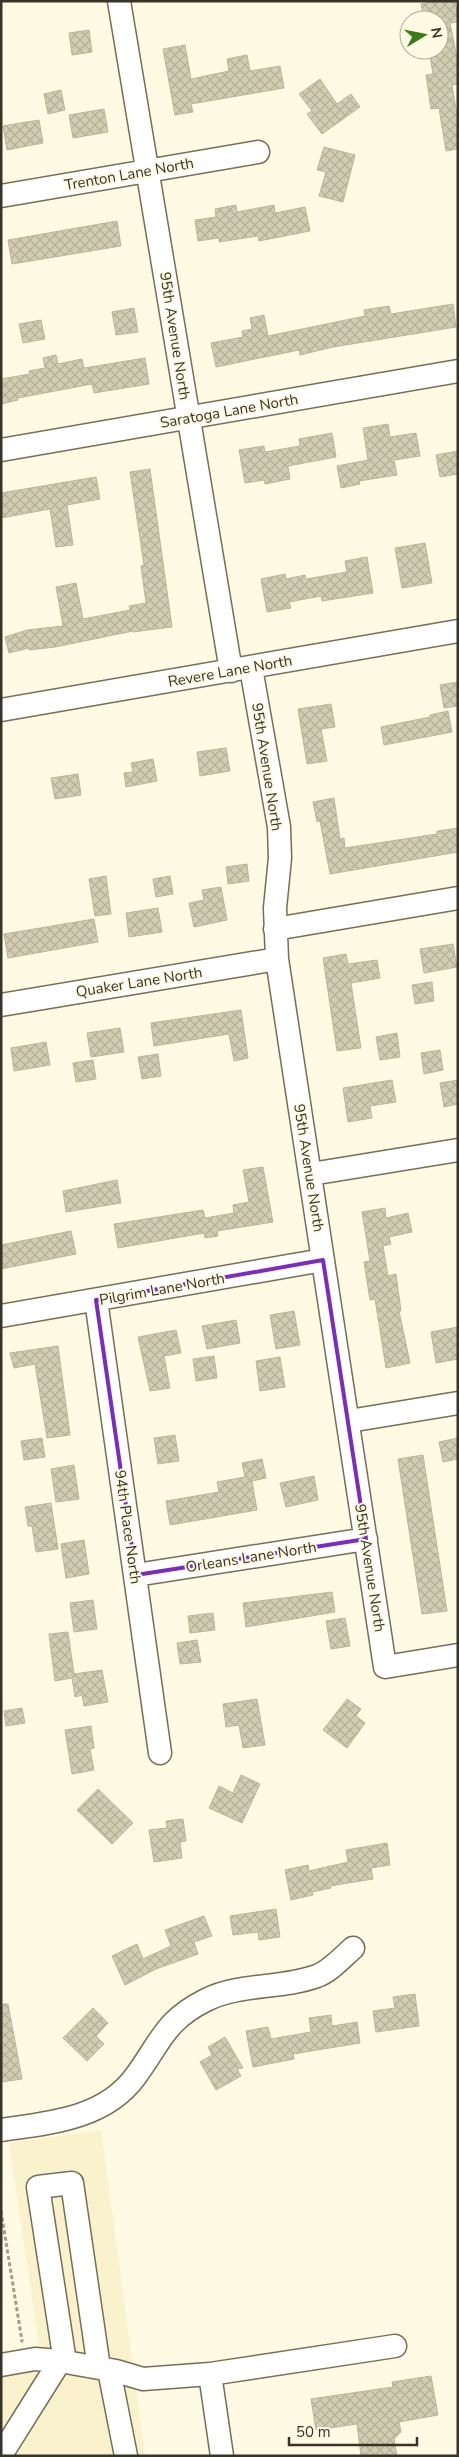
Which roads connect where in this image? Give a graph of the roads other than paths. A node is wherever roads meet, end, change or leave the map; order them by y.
1 (119, 1) edge
2 (258, 152) dead end
3 (148, 170) junction
4 (1, 196) edge
5 (458, 371) edge
6 (188, 418) junction
7 (1, 450) edge
8 (458, 631) edge
9 (241, 670) junction
10 (1, 710) edge
11 (458, 898) edge
12 (275, 929) junction
13 (277, 959) junction
14 (1, 1005) edge
15 (458, 1150) edge
16 (311, 1174) junction
17 (323, 1260) junction
18 (96, 1300) junction
19 (1, 1316) edge
20 (458, 1403) edge
21 (349, 1422) junction
22 (366, 1539) junction
23 (136, 1575) junction
24 (458, 1655) edge
25 (160, 1753) dead end
26 (353, 1948) dead end
27 (1, 2130) edge
28 (395, 2346) dead end
29 (63, 2362) junction
30 (1, 2365) edge
31 (104, 2369) junction
32 (210, 2374) junction
33 (1, 2455) edge
34 (126, 2456) edge
35 (222, 2456) edge

1 - 3 street, 95th Avenue North
2 - 3 street, Trenton Lane North
3 - 4 street, Trenton Lane North
3 - 6 street, 95th Avenue North
5 - 6 street, Saratoga Lane North
6 - 7 street, Saratoga Lane North
6 - 9 street, 95th Avenue North
8 - 9 street, Revere Lane North
9 - 10 street, Revere Lane North
9 - 12 street, 95th Avenue North
11 - 12 street
12 - 13 street, 95th Avenue North
13 - 14 street, Quaker Lane North
13 - 16 street, 95th Avenue North
15 - 16 street
16 - 17 street, 95th Avenue North
17 - 18 street, Pilgrim Lane North
17 - 21 street, 95th Avenue North
18 - 19 street, Pilgrim Lane North
18 - 23 street, 94th Place North
20 - 21 street
21 - 22 street, 95th Avenue North
22 - 23 street, Orleans Lane North
22 - 24 street, 95th Avenue North
23 - 25 street, 94th Place North
26 - 27 street
28 - 32 street
29 - 30 street
29 - 31 street
29 - 31 street
29 - 33 street
31 - 32 street
31 - 34 street
32 - 35 street

